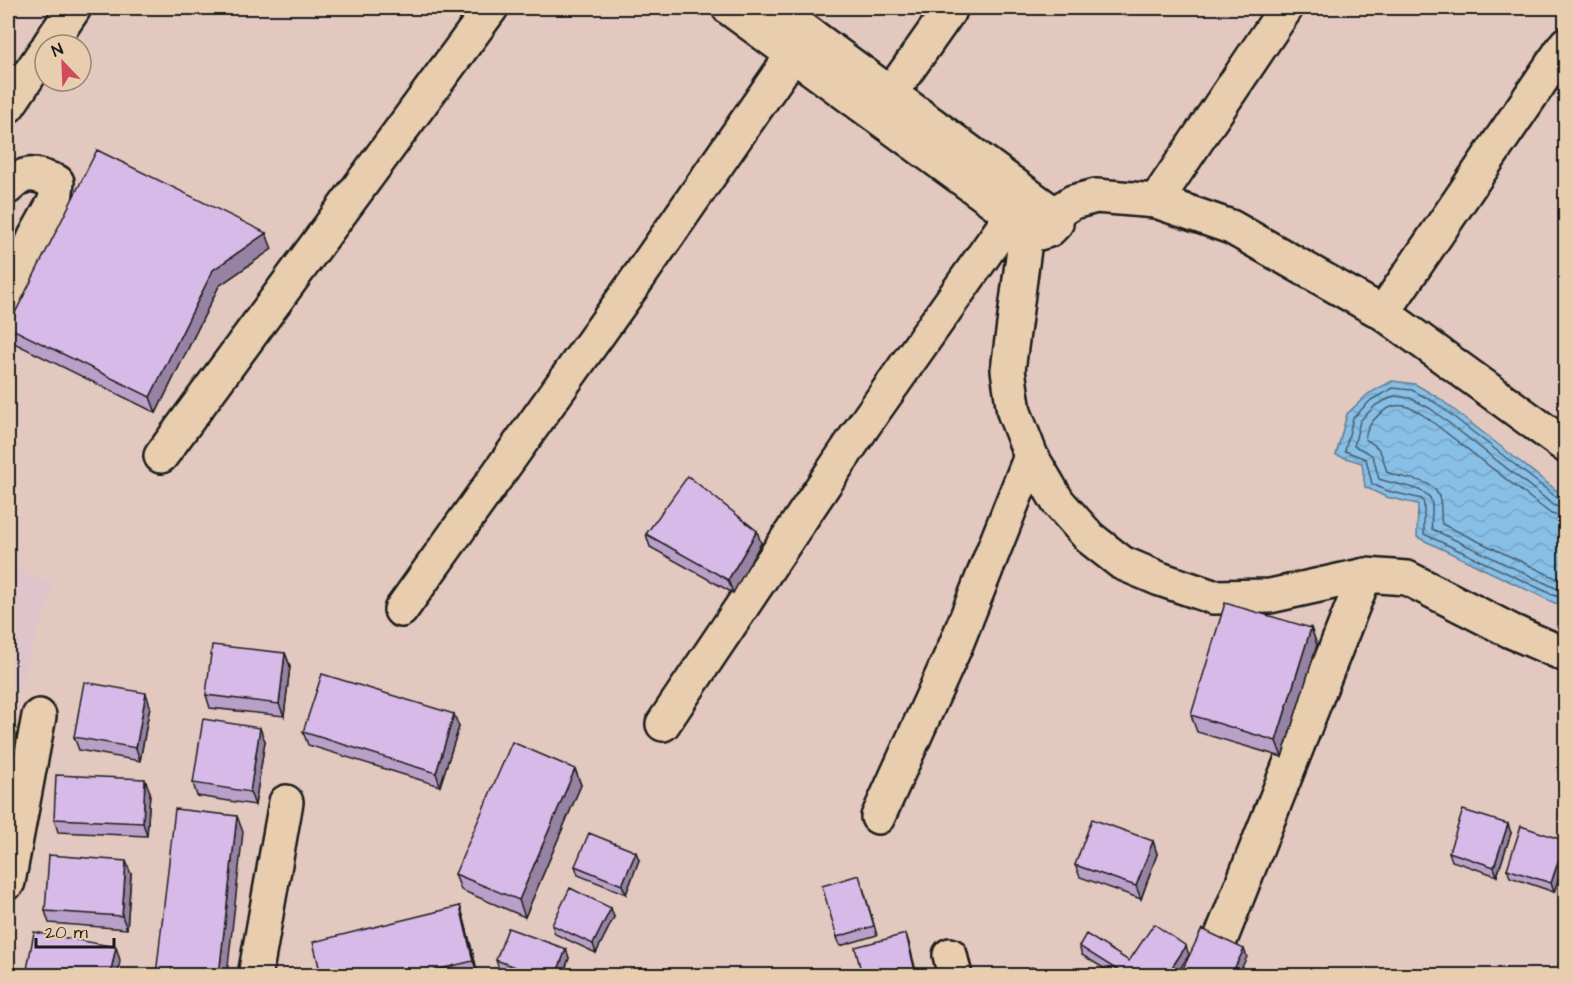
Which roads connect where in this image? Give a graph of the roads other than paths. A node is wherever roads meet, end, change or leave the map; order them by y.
1 (74, 8) edge
2 (491, 8) edge
3 (729, 8) edge
4 (774, 8) edge
5 (951, 8) edge
6 (1286, 8) edge
7 (57, 33) edge
8 (1566, 44) edge
9 (794, 53) junction
10 (33, 68) edge
11 (891, 93) junction
12 (8, 103) edge
13 (8, 187) edge
14 (1156, 201) junction
15 (1031, 218) junction
16 (8, 300) edge
17 (1383, 313) junction
18 (1566, 446) edge
19 (161, 456) dead end
20 (1031, 456) junction
21 (1365, 575) junction
22 (401, 610) dead end
23 (1566, 655) edge
24 (39, 716) dead end
25 (663, 724) dead end
26 (286, 802) dead end
27 (878, 817) dead end
28 (8, 882) edge
29 (1218, 943) edge
30 (255, 975) edge

1 - 7 street
2 - 19 street
3 - 9 street
4 - 11 street
5 - 11 street
6 - 14 street
8 - 17 street
9 - 15 street
9 - 22 street
10 - 12 street
11 - 15 street
13 - 16 street
14 - 15 street
14 - 17 street
15 - 20 street
15 - 25 street
17 - 18 street
20 - 21 street
20 - 27 street
21 - 23 street
21 - 29 street
24 - 28 street
26 - 30 street

